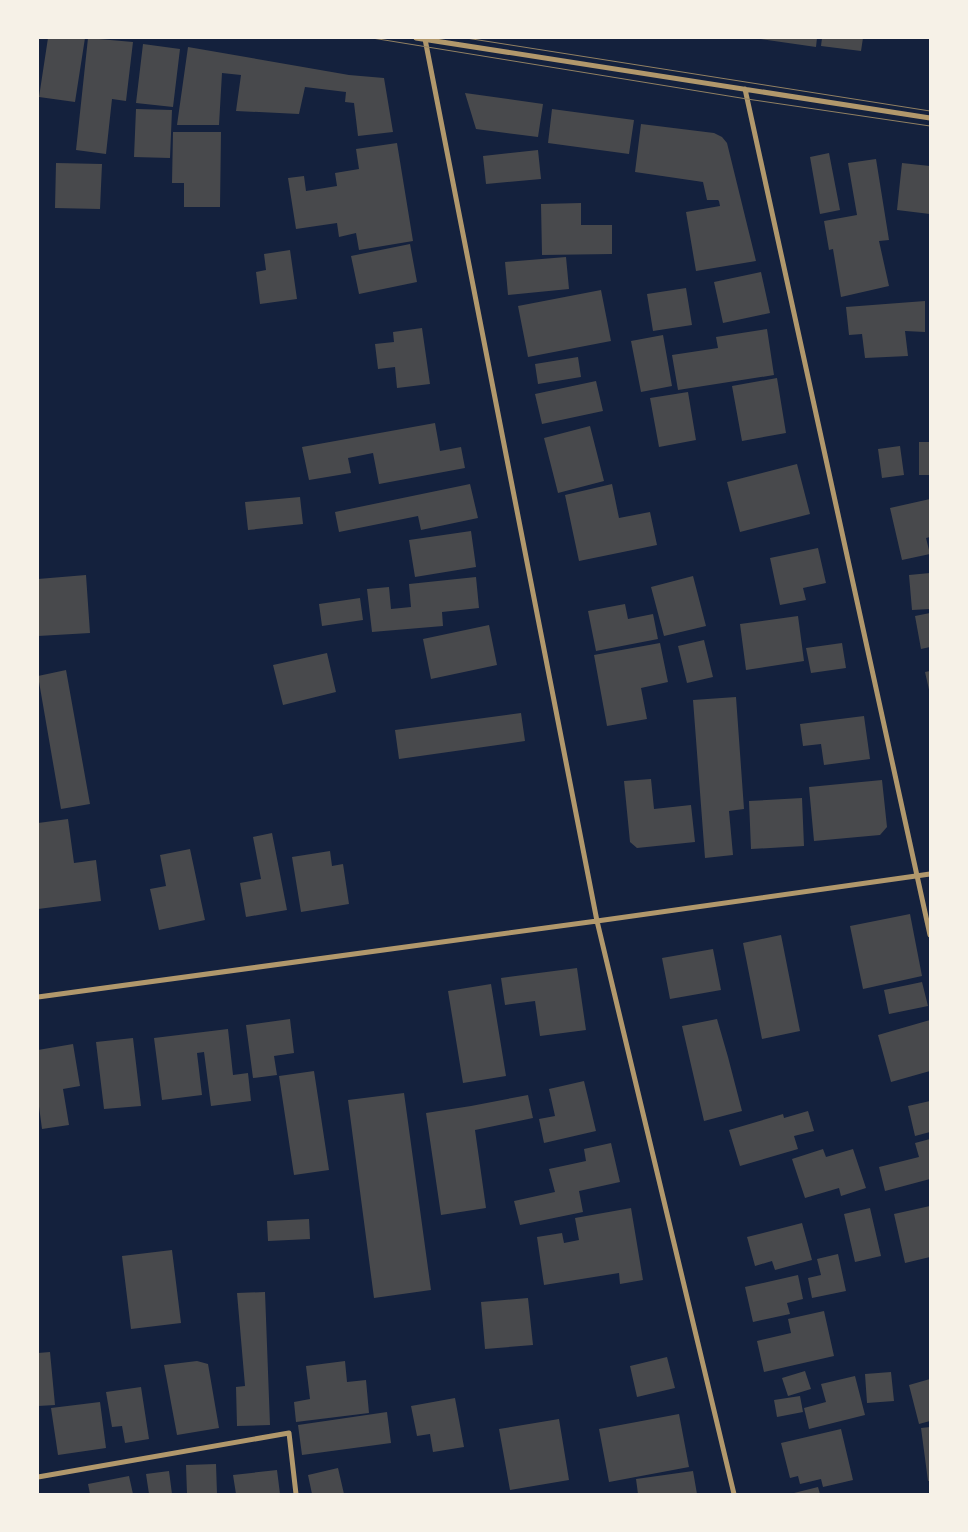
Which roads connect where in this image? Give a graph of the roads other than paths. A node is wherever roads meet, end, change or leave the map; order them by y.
1 (416, 38) edge
2 (425, 39) junction
3 (745, 90) junction
4 (930, 118) edge
5 (930, 874) edge
6 (916, 876) junction
7 (597, 921) junction
8 (930, 935) edge
9 (38, 998) edge
10 (38, 1477) edge
11 (296, 1494) edge
12 (734, 1494) edge

1 - 2 street
2 - 3 street
2 - 7 street
3 - 4 street
3 - 6 street
5 - 6 street
6 - 7 street
6 - 8 street
7 - 9 street
7 - 12 street
10 - 11 street

